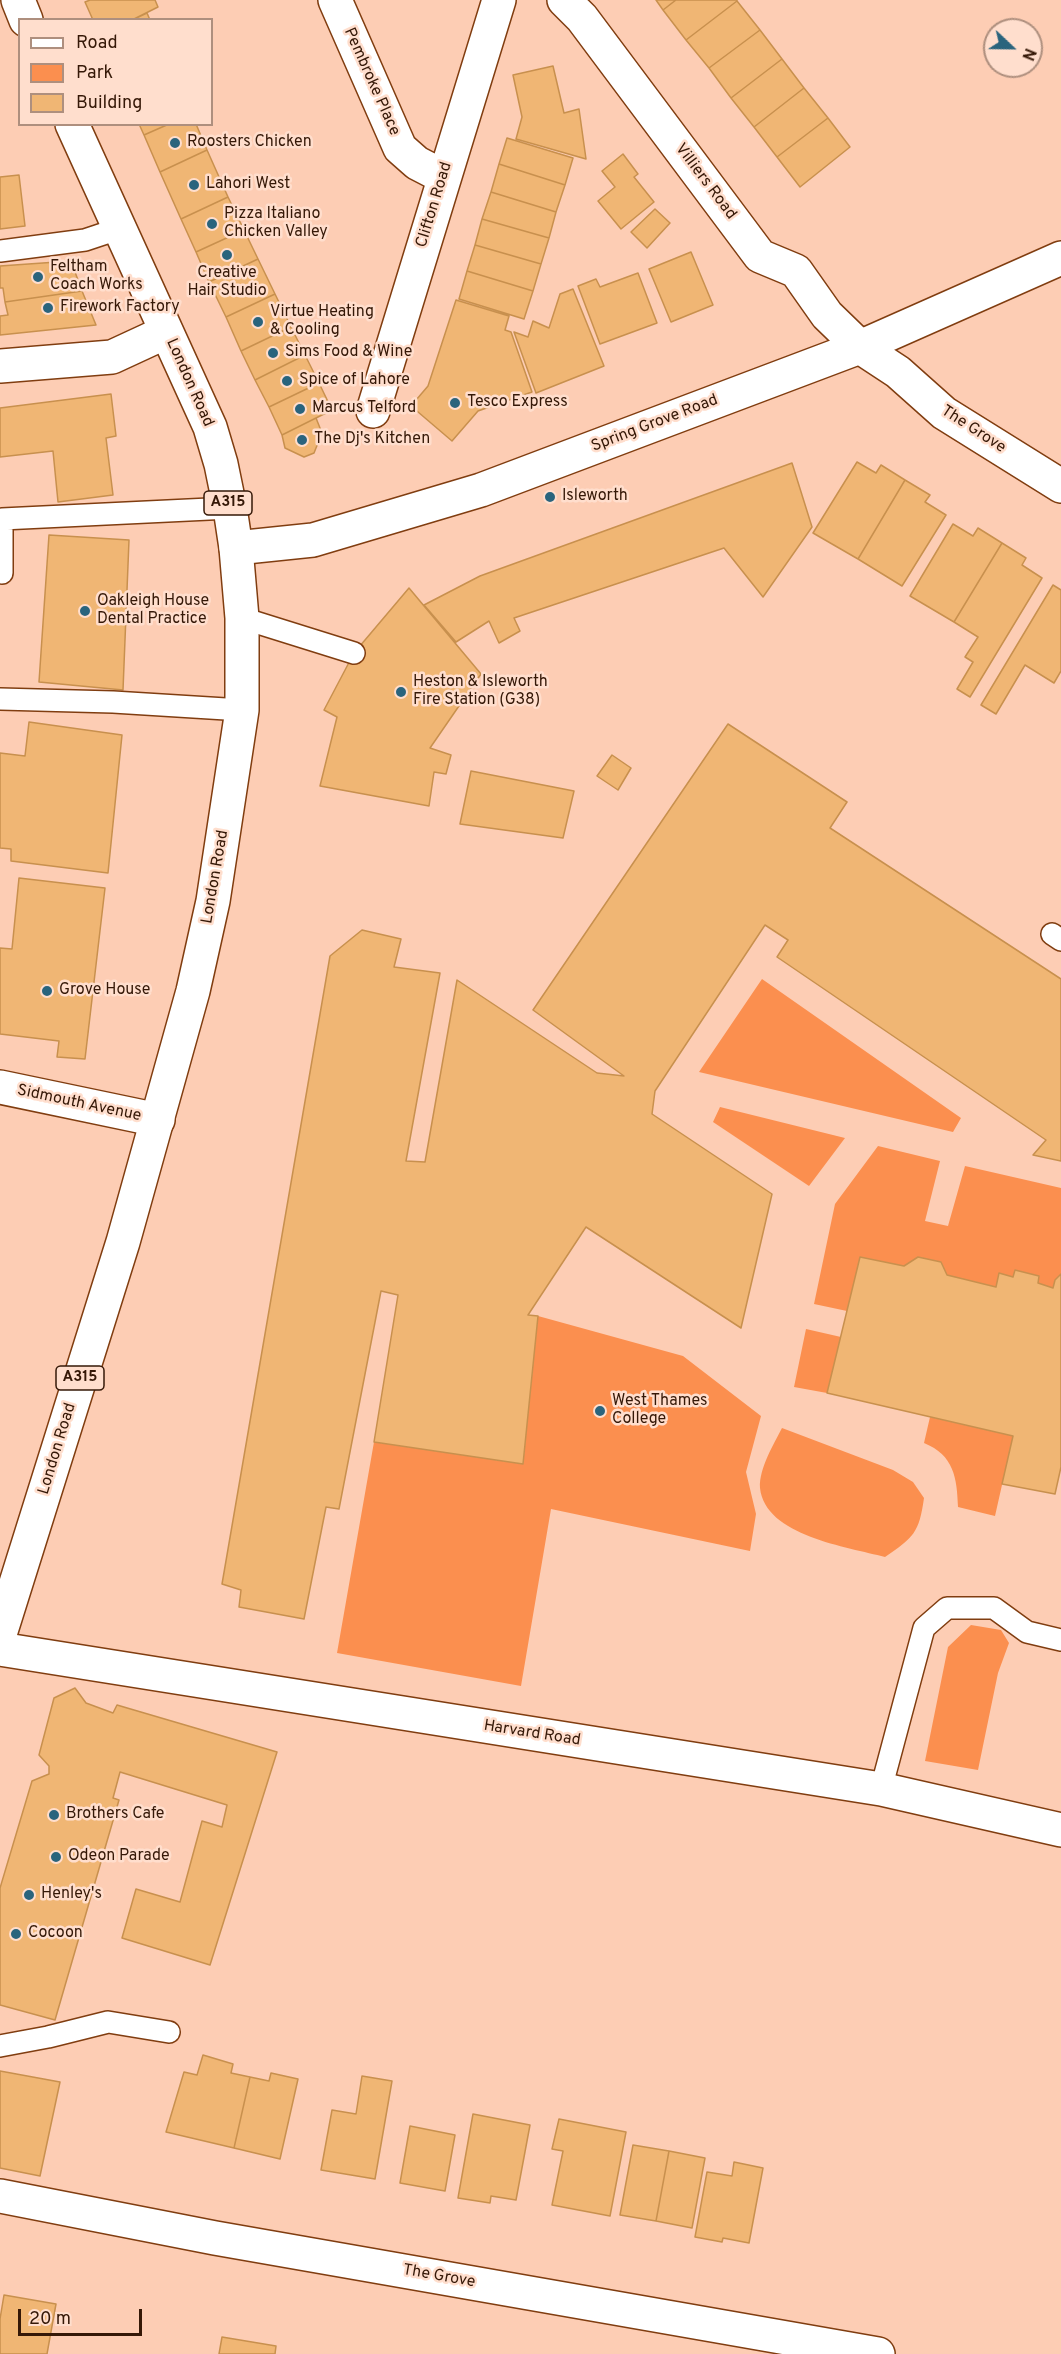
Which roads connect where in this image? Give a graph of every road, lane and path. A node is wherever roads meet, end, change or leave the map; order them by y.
1 (18, 0) edge
2 (334, 0) edge
3 (499, 0) edge
4 (564, 0) edge
5 (25, 18) edge
6 (73, 126) edge
7 (444, 177) junction
8 (118, 229) junction
9 (0, 251) edge
10 (1061, 258) edge
11 (166, 332) junction
12 (860, 347) junction
13 (0, 366) edge
14 (372, 411) dead end
15 (1061, 486) edge
16 (230, 508) junction
17 (236, 548) junction
18 (2, 573) dead end
19 (242, 618) junction
20 (354, 653) dead end
21 (0, 699) edge
22 (242, 710) junction
23 (0, 1087) edge
24 (158, 1120) junction
25 (0, 1634) edge
26 (1061, 1640) edge
27 (0, 1648) edge
28 (881, 1790) junction
29 (1061, 1830) edge
30 (169, 2032) dead end
31 (0, 2046) edge
32 (0, 2196) edge
33 (785, 2345) edge
34 (878, 2354) edge

1 - 5 street
2 - 7 street, Pembroke Place
3 - 7 street, Clifton Road
4 - 12 street, Villiers Road
6 - 8 street, London Road / A315
7 - 14 street, Clifton Road
8 - 9 lane
8 - 11 street, London Road / A315
10 - 12 street, Spring Grove Road
11 - 13 street
11 - 16 street, London Road / A315
12 - 15 street, The Grove
12 - 17 street, Spring Grove Road
16 - 17 street, London Road / A315
16 - 18 lane
17 - 19 street, London Road / A315
19 - 20 lane
19 - 22 street, London Road / A315
21 - 22 lane
22 - 24 street, London Road / A315
23 - 24 street, Sidmouth Avenue
24 - 25 street, London Road / A315
26 - 28 lane
27 - 28 street, Harvard Road
28 - 29 street, Harvard Road
30 - 31 lane
32 - 33 street, The Grove
33 - 34 street, The Grove

